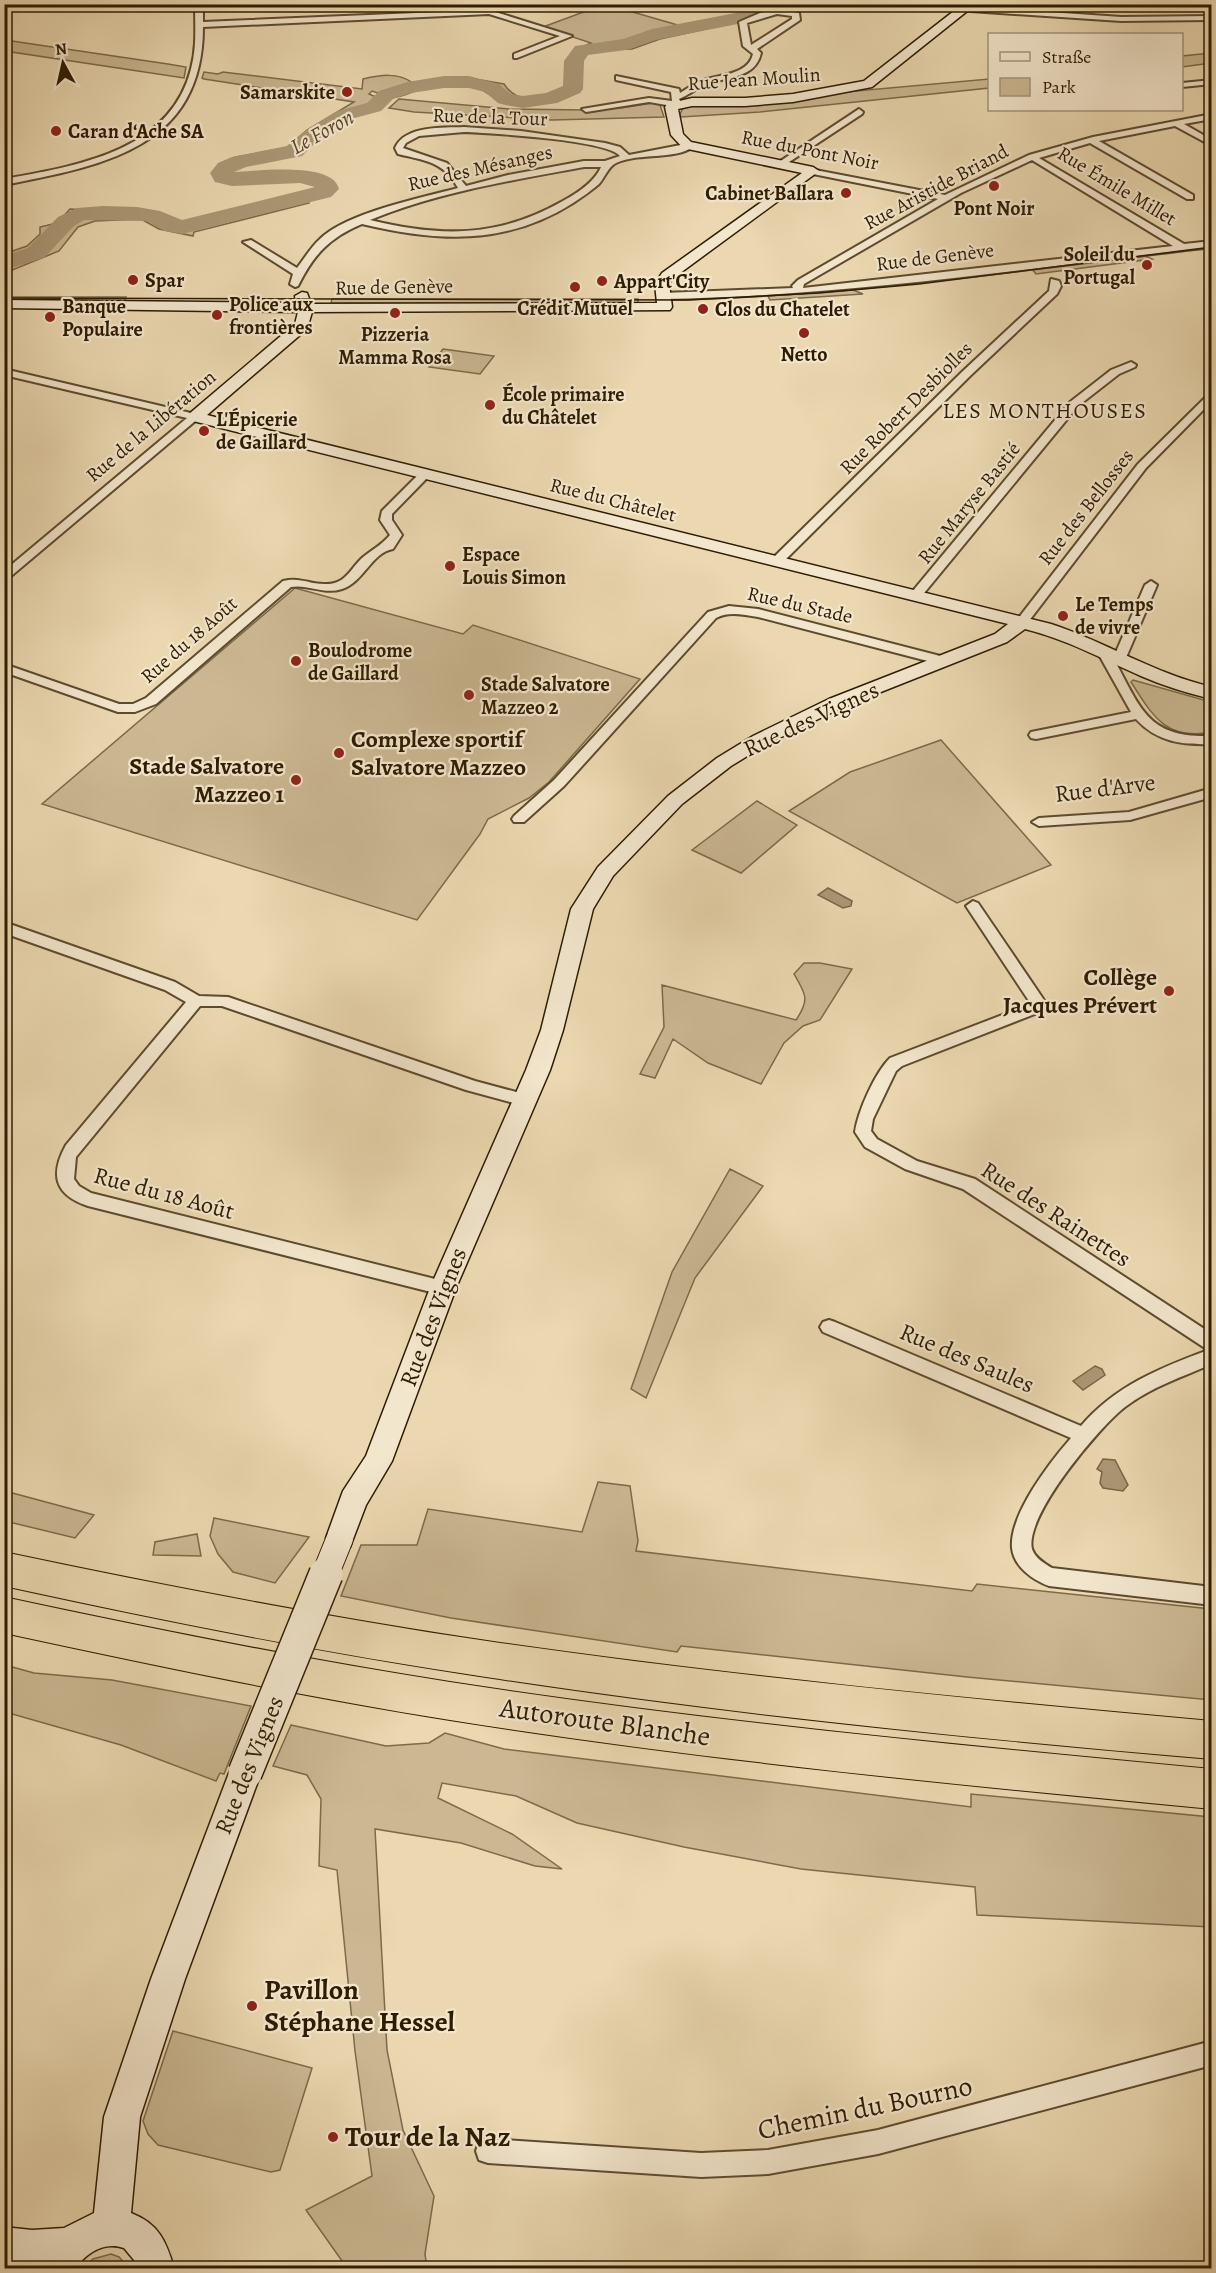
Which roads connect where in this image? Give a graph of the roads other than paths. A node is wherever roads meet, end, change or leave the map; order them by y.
1 (199, 4) edge
2 (966, 6) edge
3 (1062, 15) junction
4 (1108, 18) junction
5 (1212, 18) edge
6 (198, 25) junction
7 (752, 49) junction
8 (517, 56) dead end
9 (619, 78) dead end
10 (1212, 82) edge
11 (1183, 85) edge
12 (676, 101) junction
13 (586, 109) dead end
14 (1173, 111) edge
15 (859, 112) dead end
16 (1212, 116) edge
17 (1176, 122) junction
18 (1092, 141) junction
19 (1212, 144) edge
20 (692, 146) junction
21 (623, 154) junction
22 (1032, 157) junction
23 (607, 164) junction
24 (780, 164) junction
25 (813, 171) junction
26 (4, 182) edge
27 (462, 188) junction
28 (1191, 197) dead end
29 (946, 198) junction
30 (359, 220) junction
31 (248, 242) dead end
32 (1212, 244) edge
33 (1182, 247) junction
34 (298, 273) junction
35 (1054, 281) dead end
36 (799, 291) junction
37 (4, 294) edge
38 (301, 296) junction
39 (664, 302) junction
40 (4, 304) edge
41 (1131, 365) dead end
42 (4, 372) edge
43 (1212, 394) edge
44 (195, 417) junction
45 (424, 475) junction
46 (777, 561) junction
47 (4, 578) edge
48 (1151, 585) dead end
49 (916, 595) junction
50 (1021, 623) junction
51 (1112, 656) junction
52 (943, 661) junction
53 (4, 668) edge
54 (1212, 693) edge
55 (1138, 715) junction
56 (1036, 735) dead end
57 (1212, 740) edge
58 (1212, 792) edge
59 (519, 819) dead end
60 (1039, 822) dead end
61 (974, 906) dead end
62 (4, 927) edge
63 (196, 1001) junction
64 (525, 1100) junction
65 (443, 1288) junction
66 (829, 1327) dead end
67 (1212, 1344) edge
68 (1212, 1356) edge
69 (1086, 1436) junction
70 (4, 1569) edge
71 (1212, 1596) edge
72 (4, 1615) edge
73 (1212, 1740) edge
74 (1212, 1789) edge
75 (1212, 2054) edge
76 (488, 2151) dead end
77 (111, 2227) junction
78 (4, 2245) edge
79 (61, 2257) edge
80 (159, 2265) edge

1 - 6 street
2 - 3 street
2 - 12 street, Rue Jean Moulin
3 - 4 street
3 - 4 street
4 - 5 street
6 - 8 street
6 - 26 street
7 - 7 street
7 - 12 street
9 - 12 street
10 - 11 street
12 - 13 street
12 - 20 street, Rue Jean Moulin
14 - 17 street
15 - 24 street
16 - 17 street, Rue Aristide Briand
17 - 18 street, Rue Aristide Briand
17 - 19 street
18 - 22 street, Rue Aristide Briand
18 - 28 street
20 - 21 street, Rue des Mésanges
20 - 24 street, Rue du Pont Noir
21 - 23 street, Rue des Mésanges
21 - 27 street, Rue de la Tour
22 - 29 street, Rue Aristide Briand
22 - 33 street, Rue Émile Millet
23 - 27 street, Rue des Mésanges
23 - 30 street
24 - 25 street, Rue du Pont Noir
25 - 29 street, Rue du Pont Noir
25 - 39 street
27 - 30 street, Rue des Mésanges
29 - 36 street, Rue Aristide Briand
30 - 34 street, Rue des Mésanges
31 - 34 street
32 - 33 street, Rue de Genève
33 - 36 street, Rue de Genève
34 - 38 street, Rue des Mésanges
35 - 46 street, Rue Robert Desbiolles
36 - 39 street, Rue de Genève
37 - 38 street, Rue de Genève
38 - 39 street, Rue de Genève
38 - 40 street, Rue de Genève
38 - 44 street, Rue de la Libération
41 - 49 street, Rue Maryse Bastié
42 - 44 street
43 - 50 street, Rue des Bellosses
44 - 45 street, Rue du Châtelet
44 - 47 street, Rue de la Libération
45 - 46 street, Rue du Châtelet
45 - 53 street, Rue du 18 Août
46 - 49 street, Rue du Châtelet
48 - 51 street
49 - 50 street, Rue du Châtelet
50 - 51 street
50 - 52 street, Rue des Vignes
51 - 54 street
51 - 55 street, Rue d'Arve
52 - 59 street, Rue du Stade
52 - 64 street, Rue des Vignes
55 - 56 street
55 - 57 street, Rue d'Arve
58 - 60 street, Rue d'Arve
61 - 67 street, Rue des Rainettes
62 - 63 street
63 - 64 street
63 - 65 street, Rue du 18 Août
64 - 65 street, Rue des Vignes
65 - 77 street, Rue des Vignes, bridge
66 - 69 street, Rue des Saules
68 - 69 street
69 - 71 street
70 - 73 highway, Autoroute Blanche
72 - 74 highway, Autoroute Blanche
75 - 76 street, Chemin du Bourno
77 - 79 street
77 - 80 street
78 - 79 street

